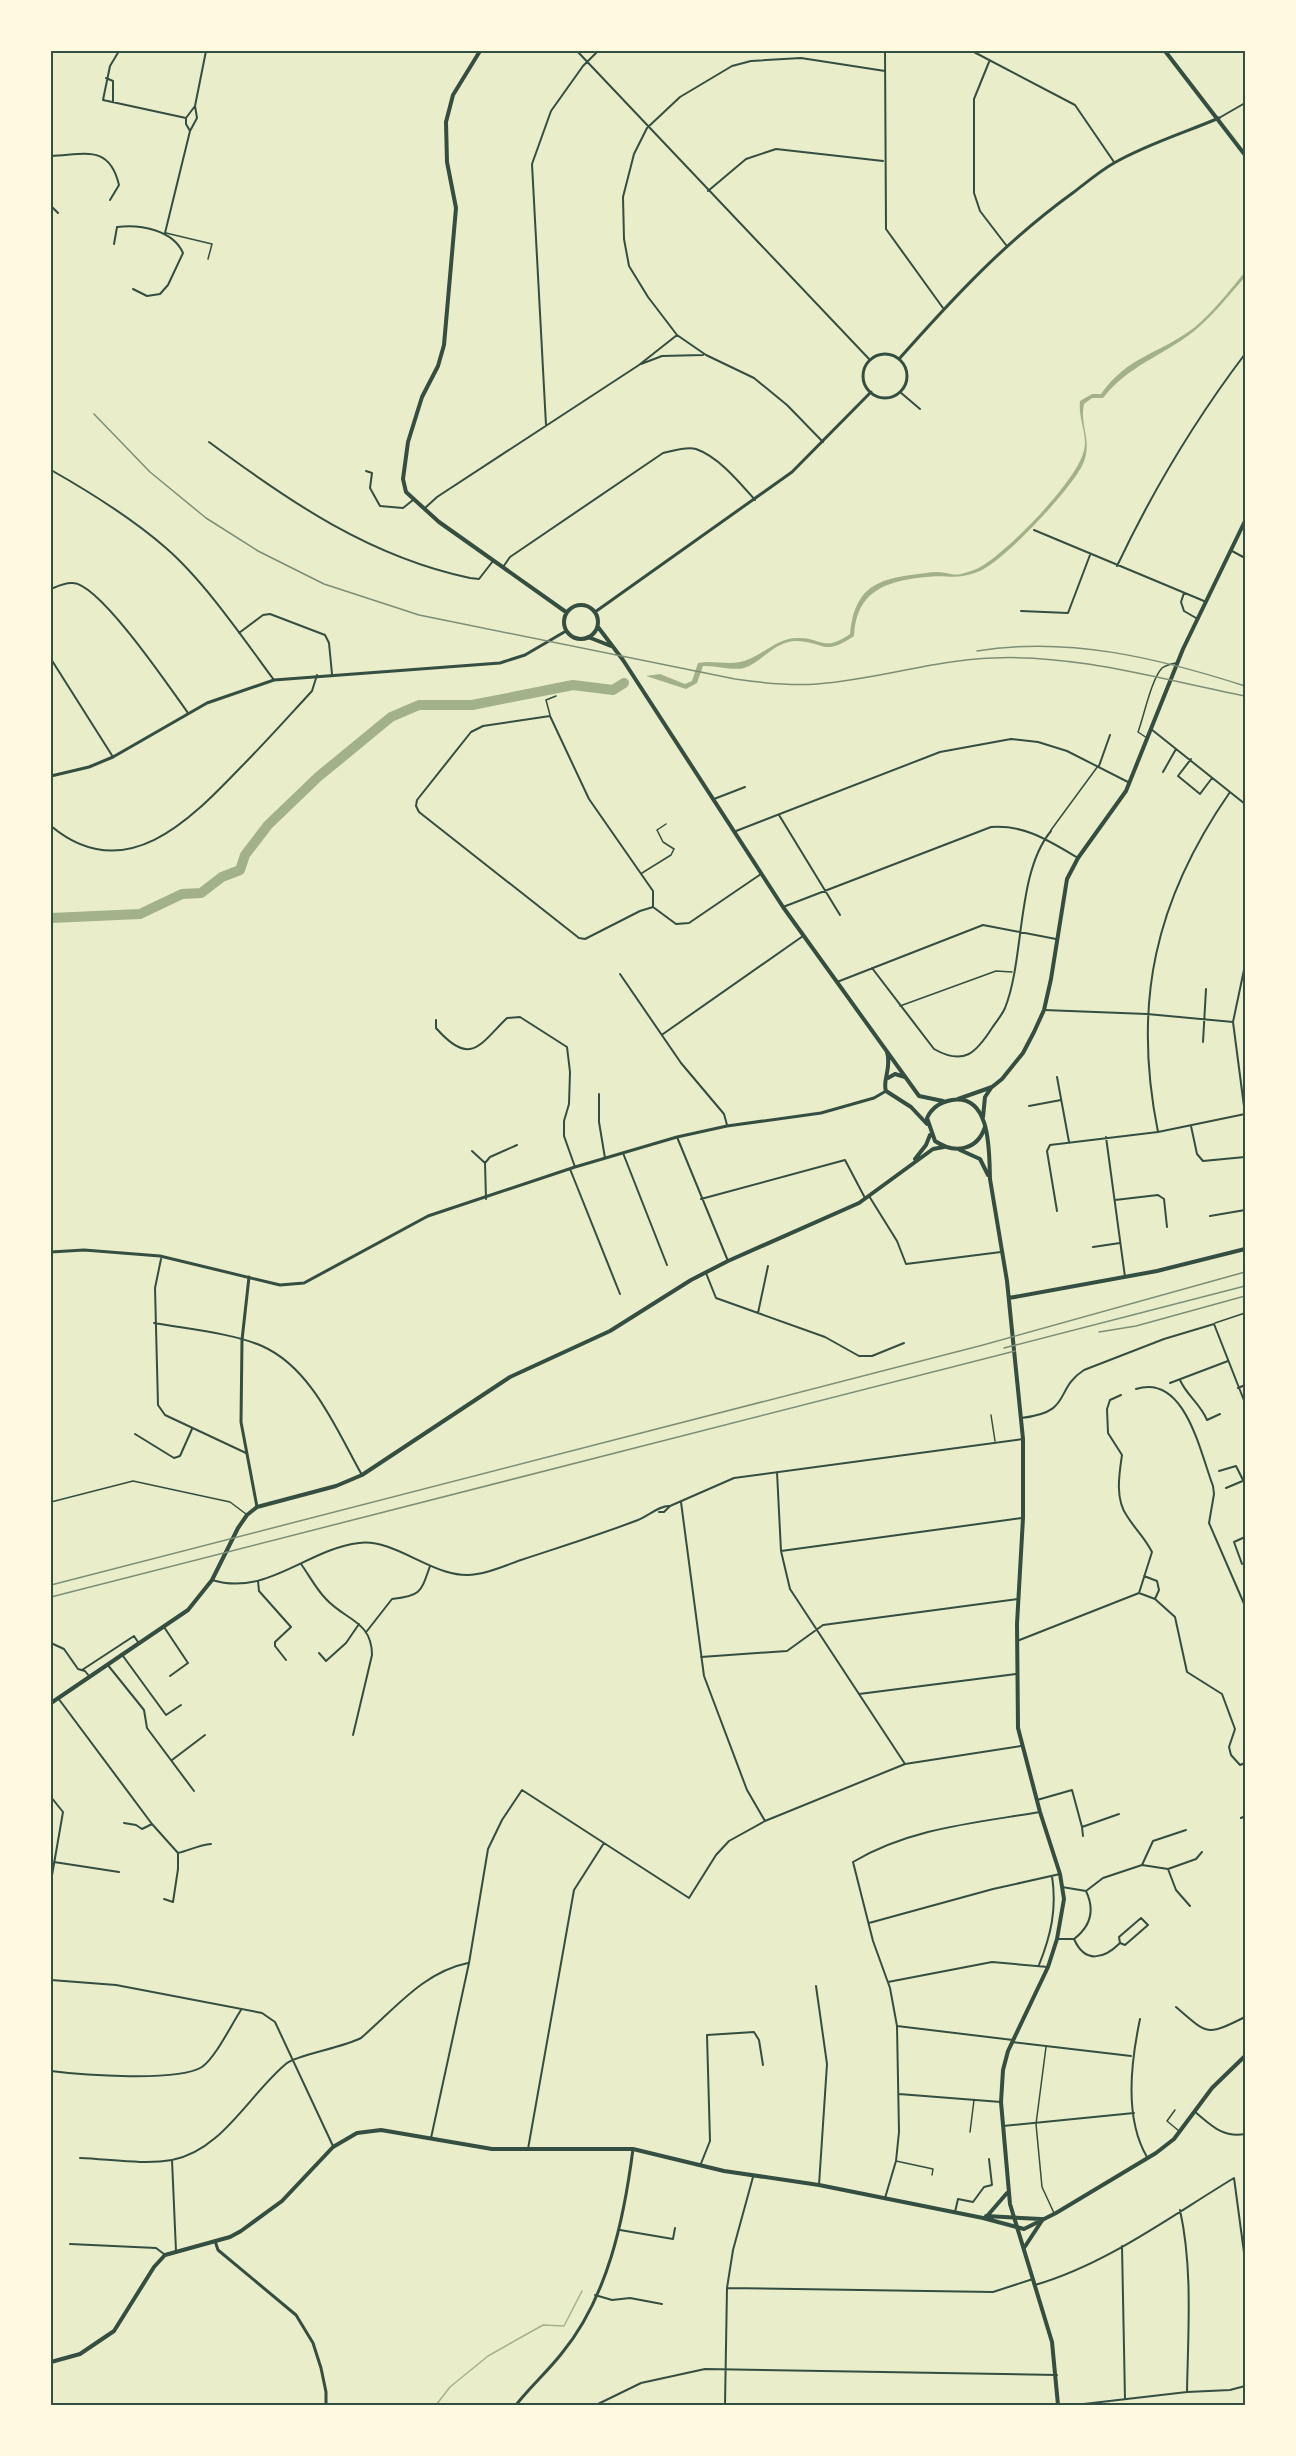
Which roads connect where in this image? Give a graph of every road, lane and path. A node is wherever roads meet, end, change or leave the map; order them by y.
1 (119, 51) edge
2 (206, 51) edge
3 (480, 51) edge
4 (576, 51) edge
5 (598, 51) edge
6 (885, 51) edge
7 (972, 51) edge
8 (1166, 51) edge
9 (989, 62) junction
10 (585, 63) junction
11 (885, 71) junction
12 (106, 78) junction
13 (113, 102) junction
14 (1245, 103) edge
15 (195, 106) junction
16 (186, 118) junction
17 (1219, 118) junction
18 (647, 128) junction
19 (190, 131) junction
20 (1245, 155) edge
21 (51, 156) edge
22 (884, 161) junction
23 (1114, 163) junction
24 (708, 191) junction
25 (110, 200) dead end
26 (51, 206) edge
27 (58, 213) dead end
28 (165, 233) junction
29 (114, 244) dead end
30 (1006, 245) junction
31 (208, 259) dead end
32 (133, 289) dead end
33 (943, 308) junction
34 (677, 335) junction
35 (1245, 354) edge
36 (706, 355) junction
37 (899, 359) junction
38 (870, 360) junction
39 (639, 365) junction
40 (871, 392) junction
41 (900, 392) junction
42 (920, 409) dead end
43 (546, 425) junction
44 (209, 442) dead end
45 (823, 442) junction
46 (51, 470) edge
47 (366, 471) dead end
48 (413, 500) junction
49 (755, 500) junction
50 (423, 510) junction
51 (1245, 521) edge
52 (1034, 530) dead end
53 (1229, 549) junction
54 (1090, 555) junction
55 (1245, 558) edge
56 (493, 561) junction
57 (1117, 566) junction
58 (503, 567) junction
59 (51, 590) edge
60 (1184, 593) junction
61 (1204, 601) junction
62 (1021, 611) dead end
63 (566, 612) junction
64 (595, 612) junction
65 (1196, 618) junction
66 (598, 627) junction
67 (566, 631) junction
68 (239, 633) junction
69 (588, 637) junction
70 (612, 646) junction
71 (51, 659) edge
72 (1177, 663) junction
73 (332, 674) junction
74 (317, 675) junction
75 (274, 680) junction
76 (556, 696) dead end
77 (188, 712) junction
78 (550, 716) junction
79 (1151, 729) junction
80 (1110, 735) dead end
81 (1148, 738) junction
82 (1177, 748) junction
83 (113, 757) junction
84 (1191, 759) junction
85 (1099, 766) junction
86 (1163, 772) dead end
87 (51, 776) edge
88 (1212, 777) junction
89 (1130, 783) junction
90 (745, 787) dead end
91 (1230, 792) junction
92 (712, 800) junction
93 (1245, 804) edge
94 (779, 814) junction
95 (666, 824) dead end
96 (51, 826) edge
97 (1051, 831) joint
98 (733, 832) junction
99 (1045, 838) junction
100 (1078, 858) junction
101 (642, 873) junction
102 (761, 874) junction
103 (825, 891) junction
104 (783, 907) junction
105 (653, 908) junction
106 (840, 915) dead end
107 (1020, 931) junction
108 (804, 936) junction
109 (1057, 939) junction
110 (1245, 964) edge
111 (872, 968) junction
112 (1013, 972) junction
113 (620, 974) dead end
114 (837, 982) junction
115 (1206, 989) dead end
116 (900, 1006) junction
117 (1044, 1010) junction
118 (1147, 1014) junction
119 (436, 1020) dead end
120 (1203, 1020) junction
121 (1233, 1022) junction
122 (663, 1034) junction
123 (1203, 1042) dead end
124 (886, 1051) junction
125 (1057, 1077) dead end
126 (887, 1079) junction
127 (909, 1079) junction
128 (992, 1087) junction
129 (886, 1091) junction
130 (599, 1094) dead end
131 (957, 1099) junction
132 (1061, 1100) junction
133 (946, 1101) junction
134 (1029, 1106) dead end
135 (1245, 1114) edge
136 (983, 1118) junction
137 (927, 1124) junction
138 (1191, 1125) junction
139 (727, 1126) junction
140 (985, 1127) junction
141 (929, 1131) junction
142 (1158, 1132) junction
143 (677, 1137) junction
144 (1106, 1137) junction
145 (1069, 1142) junction
146 (517, 1145) dead end
147 (948, 1147) junction
148 (956, 1149) junction
149 (472, 1151) dead end
150 (622, 1153) junction
151 (1245, 1157) edge
152 (605, 1158) junction
153 (485, 1163) junction
154 (912, 1163) junction
155 (575, 1167) junction
156 (570, 1169) junction
157 (990, 1179) junction
158 (486, 1198) junction
159 (867, 1198) junction
160 (701, 1199) junction
161 (1115, 1200) junction
162 (1245, 1210) edge
163 (1057, 1212) dead end
164 (1210, 1216) dead end
165 (1167, 1227) dead end
166 (1120, 1244) junction
167 (1093, 1247) dead end
168 (1245, 1249) edge
169 (51, 1252) edge
170 (1002, 1252) junction
171 (161, 1259) dead end
172 (728, 1262) junction
173 (667, 1265) dead end
174 (768, 1266) dead end
175 (706, 1273) junction
176 (249, 1277) junction
177 (1125, 1277) junction
178 (620, 1294) dead end
179 (1009, 1298) junction
180 (758, 1313) junction
181 (1245, 1313) edge
182 (154, 1323) junction
183 (1214, 1323) junction
184 (242, 1340) junction
185 (904, 1342) dead end
186 (1228, 1361) junction
187 (1180, 1380) junction
188 (1170, 1383) dead end
189 (1245, 1385) edge
190 (1238, 1388) junction
191 (1136, 1389) dead end
192 (1121, 1395) dead end
193 (1245, 1403) edge
194 (1220, 1414) dead end
195 (991, 1415) dead end
196 (1021, 1418) junction
197 (192, 1429) junction
198 (135, 1434) dead end
199 (1023, 1439) junction
200 (995, 1442) junction
201 (247, 1454) junction
202 (1219, 1471) dead end
203 (777, 1472) junction
204 (362, 1475) junction
205 (1244, 1480) edge
206 (1226, 1488) dead end
207 (51, 1502) edge
208 (681, 1502) junction
209 (257, 1507) junction
210 (247, 1515) junction
211 (1023, 1518) junction
212 (1245, 1537) edge
213 (781, 1551) junction
214 (301, 1564) junction
215 (1242, 1564) dead end
216 (430, 1566) junction
217 (1144, 1576) junction
218 (212, 1580) junction
219 (258, 1581) junction
220 (1139, 1593) junction
221 (1018, 1599) junction
222 (1155, 1599) junction
223 (1245, 1606) edge
224 (359, 1624) junction
225 (163, 1627) junction
226 (816, 1629) junction
227 (367, 1631) junction
228 (1017, 1641) junction
229 (138, 1642) junction
230 (51, 1643) edge
231 (319, 1653) dead end
232 (121, 1654) junction
233 (700, 1657) junction
234 (286, 1660) dead end
235 (107, 1664) junction
236 (82, 1670) junction
237 (1016, 1674) junction
238 (89, 1676) junction
239 (170, 1676) dead end
240 (859, 1694) junction
241 (58, 1698) junction
242 (51, 1703) edge
243 (181, 1705) dead end
244 (205, 1735) dead end
245 (353, 1735) dead end
246 (1023, 1746) junction
247 (172, 1760) junction
248 (1245, 1763) edge
249 (905, 1764) junction
250 (195, 1791) dead end
251 (51, 1797) edge
252 (1037, 1800) junction
253 (1040, 1812) junction
254 (1119, 1814) dead end
255 (765, 1821) junction
256 (124, 1823) dead end
257 (152, 1824) junction
258 (1082, 1827) junction
259 (1186, 1830) dead end
260 (1083, 1836) dead end
261 (604, 1843) junction
262 (212, 1844) dead end
263 (1202, 1852) dead end
264 (178, 1853) junction
265 (54, 1862) junction
266 (1143, 1865) junction
267 (1168, 1869) junction
268 (118, 1872) dead end
269 (1060, 1874) junction
270 (1052, 1876) junction
271 (51, 1881) edge
272 (1062, 1887) junction
273 (1086, 1891) junction
274 (164, 1899) dead end
275 (1190, 1906) dead end
276 (869, 1923) junction
277 (1057, 1939) junction
278 (1074, 1939) junction
279 (1120, 1943) junction
280 (469, 1963) junction
281 (1039, 1965) junction
282 (1048, 1967) junction
283 (51, 1980) edge
284 (888, 1982) junction
285 (816, 1986) dead end
286 (1176, 2007) dead end
287 (241, 2010) junction
288 (1245, 2017) edge
289 (1140, 2019) dead end
290 (897, 2026) junction
291 (1013, 2041) junction
292 (1046, 2045) junction
293 (1132, 2056) junction
294 (1245, 2056) edge
295 (291, 2061) junction
296 (763, 2065) dead end
297 (51, 2071) edge
298 (899, 2094) junction
299 (974, 2100) junction
300 (1001, 2102) junction
301 (1175, 2110) dead end
302 (1194, 2111) junction
303 (1134, 2113) junction
304 (1036, 2124) junction
305 (1003, 2126) junction
306 (1180, 2131) junction
307 (970, 2132) dead end
308 (1245, 2134) edge
309 (431, 2138) junction
310 (333, 2147) junction
311 (528, 2150) junction
312 (633, 2150) junction
313 (80, 2158) dead end
314 (1148, 2158) junction
315 (989, 2159) dead end
316 (172, 2160) junction
317 (896, 2161) junction
318 (700, 2166) junction
319 (753, 2174) junction
320 (932, 2175) dead end
321 (819, 2185) junction
322 (1008, 2192) junction
323 (885, 2198) junction
324 (1180, 2211) junction
325 (956, 2212) junction
326 (1054, 2214) junction
327 (988, 2215) junction
328 (982, 2218) junction
329 (1014, 2218) junction
330 (1043, 2219) junction
331 (1016, 2226) junction
332 (675, 2228) dead end
333 (620, 2230) junction
334 (215, 2241) junction
335 (70, 2244) dead end
336 (1122, 2246) junction
337 (1024, 2248) junction
338 (176, 2252) junction
339 (165, 2255) junction
340 (1245, 2260) edge
341 (1033, 2279) junction
342 (1035, 2285) junction
343 (727, 2288) junction
344 (595, 2295) junction
345 (662, 2304) dead end
346 (51, 2362) edge
347 (725, 2369) junction
348 (1057, 2375) junction
349 (1245, 2386) edge
350 (1187, 2392) junction
351 (608, 2398) junction
352 (1125, 2399) junction
353 (326, 2405) edge
354 (516, 2405) edge
355 (596, 2405) edge
356 (611, 2405) edge
357 (725, 2405) edge
358 (1058, 2405) edge
359 (1075, 2405) edge

1 - 12 street
2 - 15 street
3 - 48 main road
4 - 10 street
5 - 10 street
6 - 11 street
7 - 9 street
8 - 17 main road
9 - 23 street
9 - 30 street
10 - 18 street
10 - 43 street
11 - 18 street
11 - 22 street
12 - 13 street
12 - 13 street
13 - 16 street
14 - 17 street
15 - 16 street
15 - 19 street
16 - 19 street
17 - 20 main road
17 - 23 street
18 - 24 street
18 - 34 street
19 - 28 street
21 - 25 street
22 - 24 street
22 - 33 street
23 - 30 street
24 - 38 street
26 - 27 street
28 - 29 street
28 - 31 lane
28 - 32 street
30 - 33 street
33 - 37 street
34 - 36 street
34 - 39 street
35 - 57 street
36 - 39 street
36 - 45 street
37 - 38 street
37 - 41 street
38 - 40 street
39 - 43 street
40 - 41 street
40 - 45 street
41 - 42 street
43 - 50 street
44 - 56 street
45 - 49 street
46 - 68 street
47 - 48 street
48 - 50 main road
49 - 58 street
49 - 64 street
50 - 56 main road
51 - 53 main road
52 - 54 street
53 - 55 street
53 - 61 main road
54 - 57 street
54 - 62 street
56 - 58 main road
57 - 60 street
58 - 63 main road
59 - 77 street
60 - 61 street
60 - 65 street
61 - 65 main road
63 - 64 main road
63 - 67 main road
64 - 66 main road
65 - 72 main road
66 - 69 main road
66 - 70 main road
67 - 69 main road
67 - 73 street
68 - 73 street
68 - 75 street
69 - 70 main road
70 - 92 main road
71 - 83 street
72 - 79 main road
72 - 81 lane
73 - 74 street
74 - 75 street
74 - 96 street
75 - 77 street
76 - 78 lane
77 - 83 street
78 - 101 street
78 - 105 street
79 - 81 main road
79 - 82 street
80 - 85 street
81 - 89 main road
82 - 84 street
82 - 86 street
83 - 87 street
84 - 88 street
84 - 88 street
85 - 89 street
85 - 94 street
85 - 97 lane
88 - 91 street
89 - 100 main road
90 - 92 street
91 - 93 street
91 - 118 street
92 - 98 main road
94 - 98 street
94 - 103 street
95 - 101 lane
97 - 99 street
98 - 102 main road
99 - 100 street
99 - 103 street
99 - 107 street
100 - 109 main road
101 - 105 street
102 - 104 main road
102 - 105 street
103 - 104 street
103 - 106 street
104 - 108 main road
107 - 109 street
107 - 111 street
107 - 112 street
108 - 114 main road
108 - 122 street
109 - 117 main road
110 - 121 street
111 - 114 street
111 - 116 street
112 - 116 lane
112 - 116 street
113 - 122 street
114 - 124 main road
115 - 120 street
117 - 118 street
117 - 128 main road
118 - 120 street
118 - 142 street
119 - 155 street
120 - 121 street
120 - 123 street
121 - 135 street
122 - 139 street
124 - 126 main road
124 - 127 main road
125 - 132 street
126 - 127 main road
126 - 129 main road
127 - 133 main road
128 - 131 main road
128 - 136 main road
129 - 137 main road
129 - 139 street
130 - 152 street
131 - 133 main road
131 - 136 main road
132 - 134 street
132 - 145 street
133 - 137 main road
135 - 138 street
136 - 140 main road
137 - 141 main road
138 - 142 street
138 - 151 street
139 - 143 street
140 - 148 main road
140 - 157 main road
141 - 147 main road
141 - 154 main road
142 - 144 street
143 - 150 street
143 - 160 street
144 - 145 street
144 - 161 street
145 - 163 street
146 - 153 street
147 - 148 main road
147 - 154 main road
148 - 157 main road
149 - 153 street
150 - 152 street
150 - 173 street
152 - 155 street
153 - 158 street
154 - 159 main road
155 - 156 street
156 - 158 street
156 - 178 street
157 - 170 main road
158 - 176 street
159 - 160 street
159 - 170 street
159 - 172 main road
160 - 172 street
161 - 165 street
161 - 166 street
162 - 164 street
166 - 167 street
166 - 177 street
168 - 177 main road
169 - 176 street
170 - 179 main road
171 - 182 street
172 - 175 main road
174 - 180 street
175 - 180 street
175 - 204 main road
176 - 184 street
177 - 179 main road
179 - 196 main road
180 - 185 street
181 - 183 lane
182 - 184 street
182 - 197 street
183 - 186 street
183 - 196 street
184 - 201 street
184 - 204 street
186 - 187 street
186 - 190 street
187 - 188 street
187 - 194 street
189 - 190 street
190 - 193 street
191 - 223 street
192 - 217 street
195 - 200 lane
196 - 199 main road
197 - 198 street
197 - 201 street
199 - 200 street
199 - 211 main road
200 - 203 street
201 - 209 street
202 - 205 street
203 - 208 street
203 - 213 street
204 - 209 main road
205 - 206 street
207 - 210 lane
208 - 216 street
208 - 233 street
209 - 210 main road
210 - 218 main road
211 - 213 street
211 - 221 main road
212 - 215 street
213 - 226 street
214 - 216 street
214 - 219 street
214 - 224 street
216 - 227 street
217 - 220 street
217 - 222 street
218 - 219 street
218 - 225 main road
219 - 234 street
220 - 222 street
220 - 228 street
221 - 226 street
221 - 228 main road
222 - 248 street
224 - 227 street
224 - 231 street
225 - 229 main road
225 - 239 street
226 - 233 street
226 - 240 street
227 - 245 street
228 - 237 main road
229 - 232 main road
229 - 236 street
230 - 236 street
232 - 235 main road
232 - 243 street
233 - 255 street
235 - 238 main road
235 - 247 street
236 - 238 street
237 - 240 street
237 - 246 main road
238 - 241 main road
240 - 249 street
241 - 242 main road
241 - 257 street
244 - 247 street
246 - 249 street
246 - 252 main road
247 - 250 street
249 - 255 street
251 - 265 street
252 - 253 main road
252 - 258 street
253 - 269 main road
253 - 276 street
254 - 258 street
255 - 261 street
256 - 257 street
257 - 264 street
258 - 260 street
259 - 266 street
261 - 280 street
261 - 311 street
262 - 264 street
263 - 267 street
264 - 274 street
265 - 268 street
265 - 271 street
266 - 267 street
266 - 273 street
267 - 275 street
269 - 270 street
269 - 272 main road
270 - 276 street
270 - 281 street
272 - 273 street
272 - 277 main road
273 - 278 street
276 - 284 street
277 - 278 street
277 - 282 main road
278 - 279 street
279 - 279 street
280 - 295 street
280 - 309 street
281 - 282 street
281 - 284 street
282 - 291 main road
283 - 287 street
284 - 290 street
285 - 321 street
286 - 288 street
287 - 295 street
287 - 297 street
289 - 293 street
290 - 291 street
290 - 298 street
291 - 292 street
291 - 300 main road
292 - 293 street
292 - 304 lane
293 - 303 street
294 - 302 main road
295 - 310 street
295 - 316 street
296 - 318 street
298 - 299 street
298 - 317 street
299 - 300 street
299 - 307 lane
300 - 305 main road
301 - 306 lane
302 - 306 main road
302 - 308 street
303 - 304 street
303 - 314 street
304 - 305 street
304 - 326 lane
305 - 322 main road
306 - 314 main road
309 - 310 main road
309 - 311 main road
310 - 334 main road
311 - 312 main road
312 - 318 main road
312 - 333 street
313 - 316 street
314 - 326 main road
315 - 325 street
316 - 338 street
317 - 320 lane
317 - 323 street
318 - 319 main road
319 - 321 main road
319 - 343 street
321 - 323 main road
322 - 327 main road
322 - 329 main road
323 - 325 main road
324 - 336 street
324 - 340 street
324 - 350 street
325 - 328 main road
326 - 330 main road
327 - 328 main road
327 - 329 main road
328 - 331 main road
329 - 330 main road
329 - 331 main road
330 - 331 main road
330 - 337 main road
331 - 337 main road
332 - 333 street
333 - 344 street
334 - 338 main road
334 - 353 street
335 - 339 street
336 - 342 street
336 - 352 street
337 - 341 main road
338 - 339 main road
339 - 346 main road
341 - 342 main road
341 - 343 street
342 - 348 main road
343 - 347 street
344 - 345 street
344 - 354 street
347 - 348 street
347 - 351 street
347 - 357 street
348 - 358 main road
349 - 350 street
350 - 352 street
351 - 355 street
351 - 356 street
352 - 359 street

